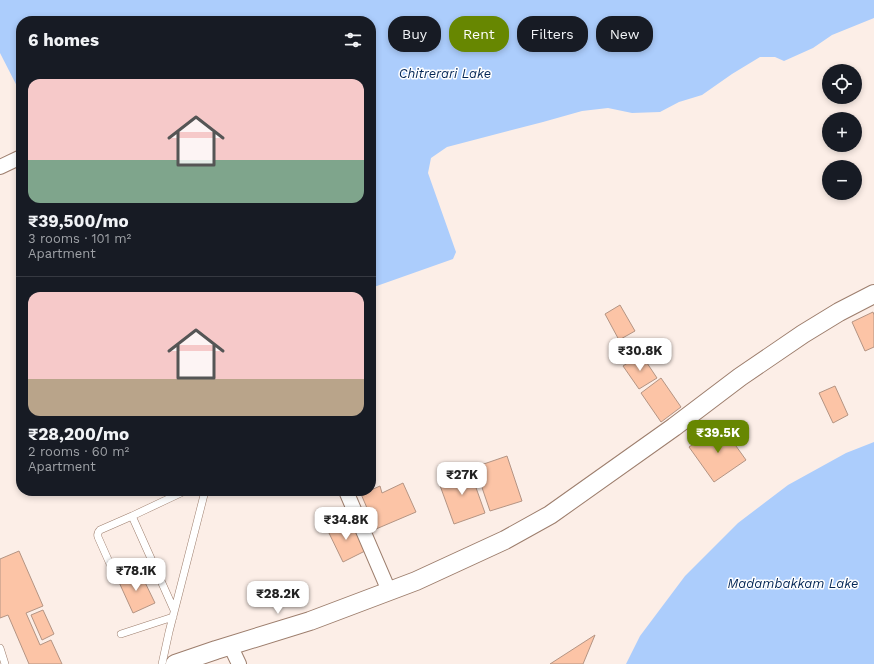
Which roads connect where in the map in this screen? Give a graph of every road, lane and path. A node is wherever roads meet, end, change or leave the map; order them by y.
1 (16, 159) edge
2 (0, 167) edge
3 (874, 294) edge
4 (175, 496) edge
5 (204, 496) edge
6 (348, 496) edge
7 (132, 516) junction
8 (152, 561) junction
9 (389, 591) junction
10 (173, 613) junction
11 (121, 634) dead end
12 (230, 645) junction
13 (0, 648) edge
14 (5, 664) edge
15 (162, 664) edge
16 (175, 664) edge
17 (239, 664) edge

1 - 2 street
3 - 9 street
4 - 7 lane
5 - 10 lane
6 - 9 street
7 - 8 lane
7 - 8 lane
8 - 10 lane
9 - 12 street
10 - 11 lane
10 - 15 lane
12 - 16 street
12 - 17 street
13 - 14 lane

